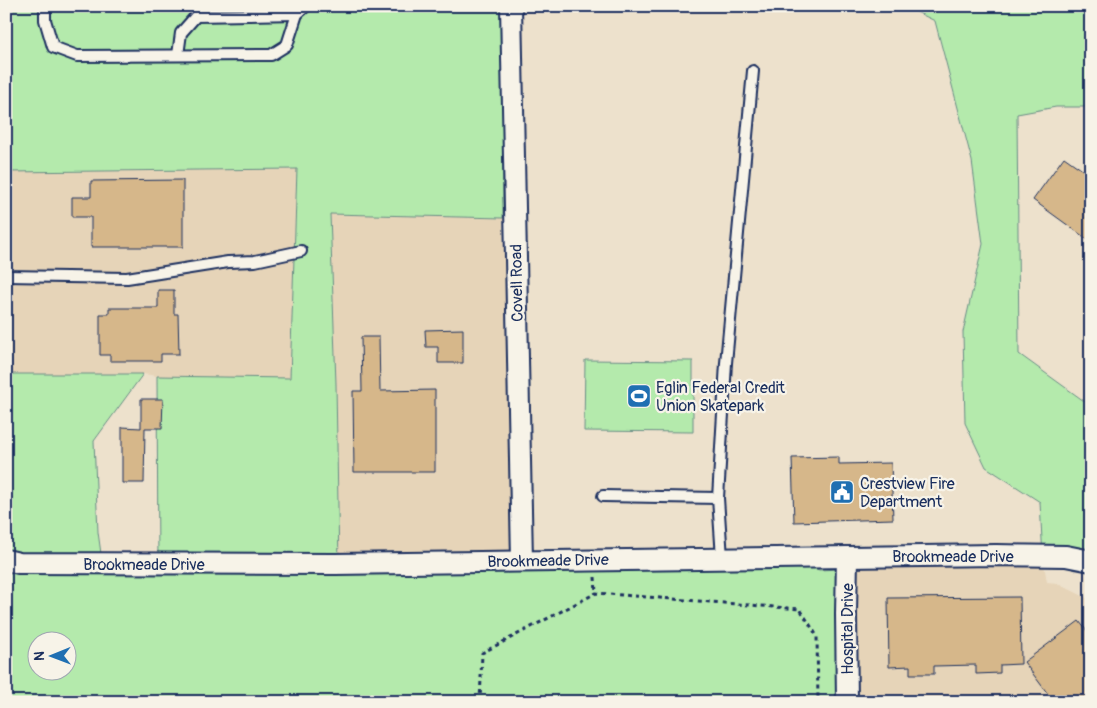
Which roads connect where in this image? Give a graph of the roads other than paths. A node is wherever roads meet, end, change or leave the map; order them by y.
1 (45, 6) edge
2 (306, 6) edge
3 (511, 6) edge
4 (296, 14) junction
5 (178, 55) junction
6 (753, 71) dead end
7 (301, 251) dead end
8 (6, 276) edge
9 (603, 496) dead end
10 (718, 498) junction
11 (847, 557) junction
12 (722, 558) junction
13 (6, 560) edge
14 (522, 560) junction
15 (1091, 561) edge
16 (847, 702) edge

1 - 5 lane
2 - 4 lane
3 - 14 street, Covell Road
4 - 5 lane
4 - 5 lane
6 - 10 lane
7 - 8 lane
9 - 10 lane
10 - 12 lane
11 - 12 street, Brookmeade Drive
11 - 15 street, Brookmeade Drive
11 - 16 street, Hospital Drive
12 - 14 street, Brookmeade Drive
13 - 14 street, Brookmeade Drive

